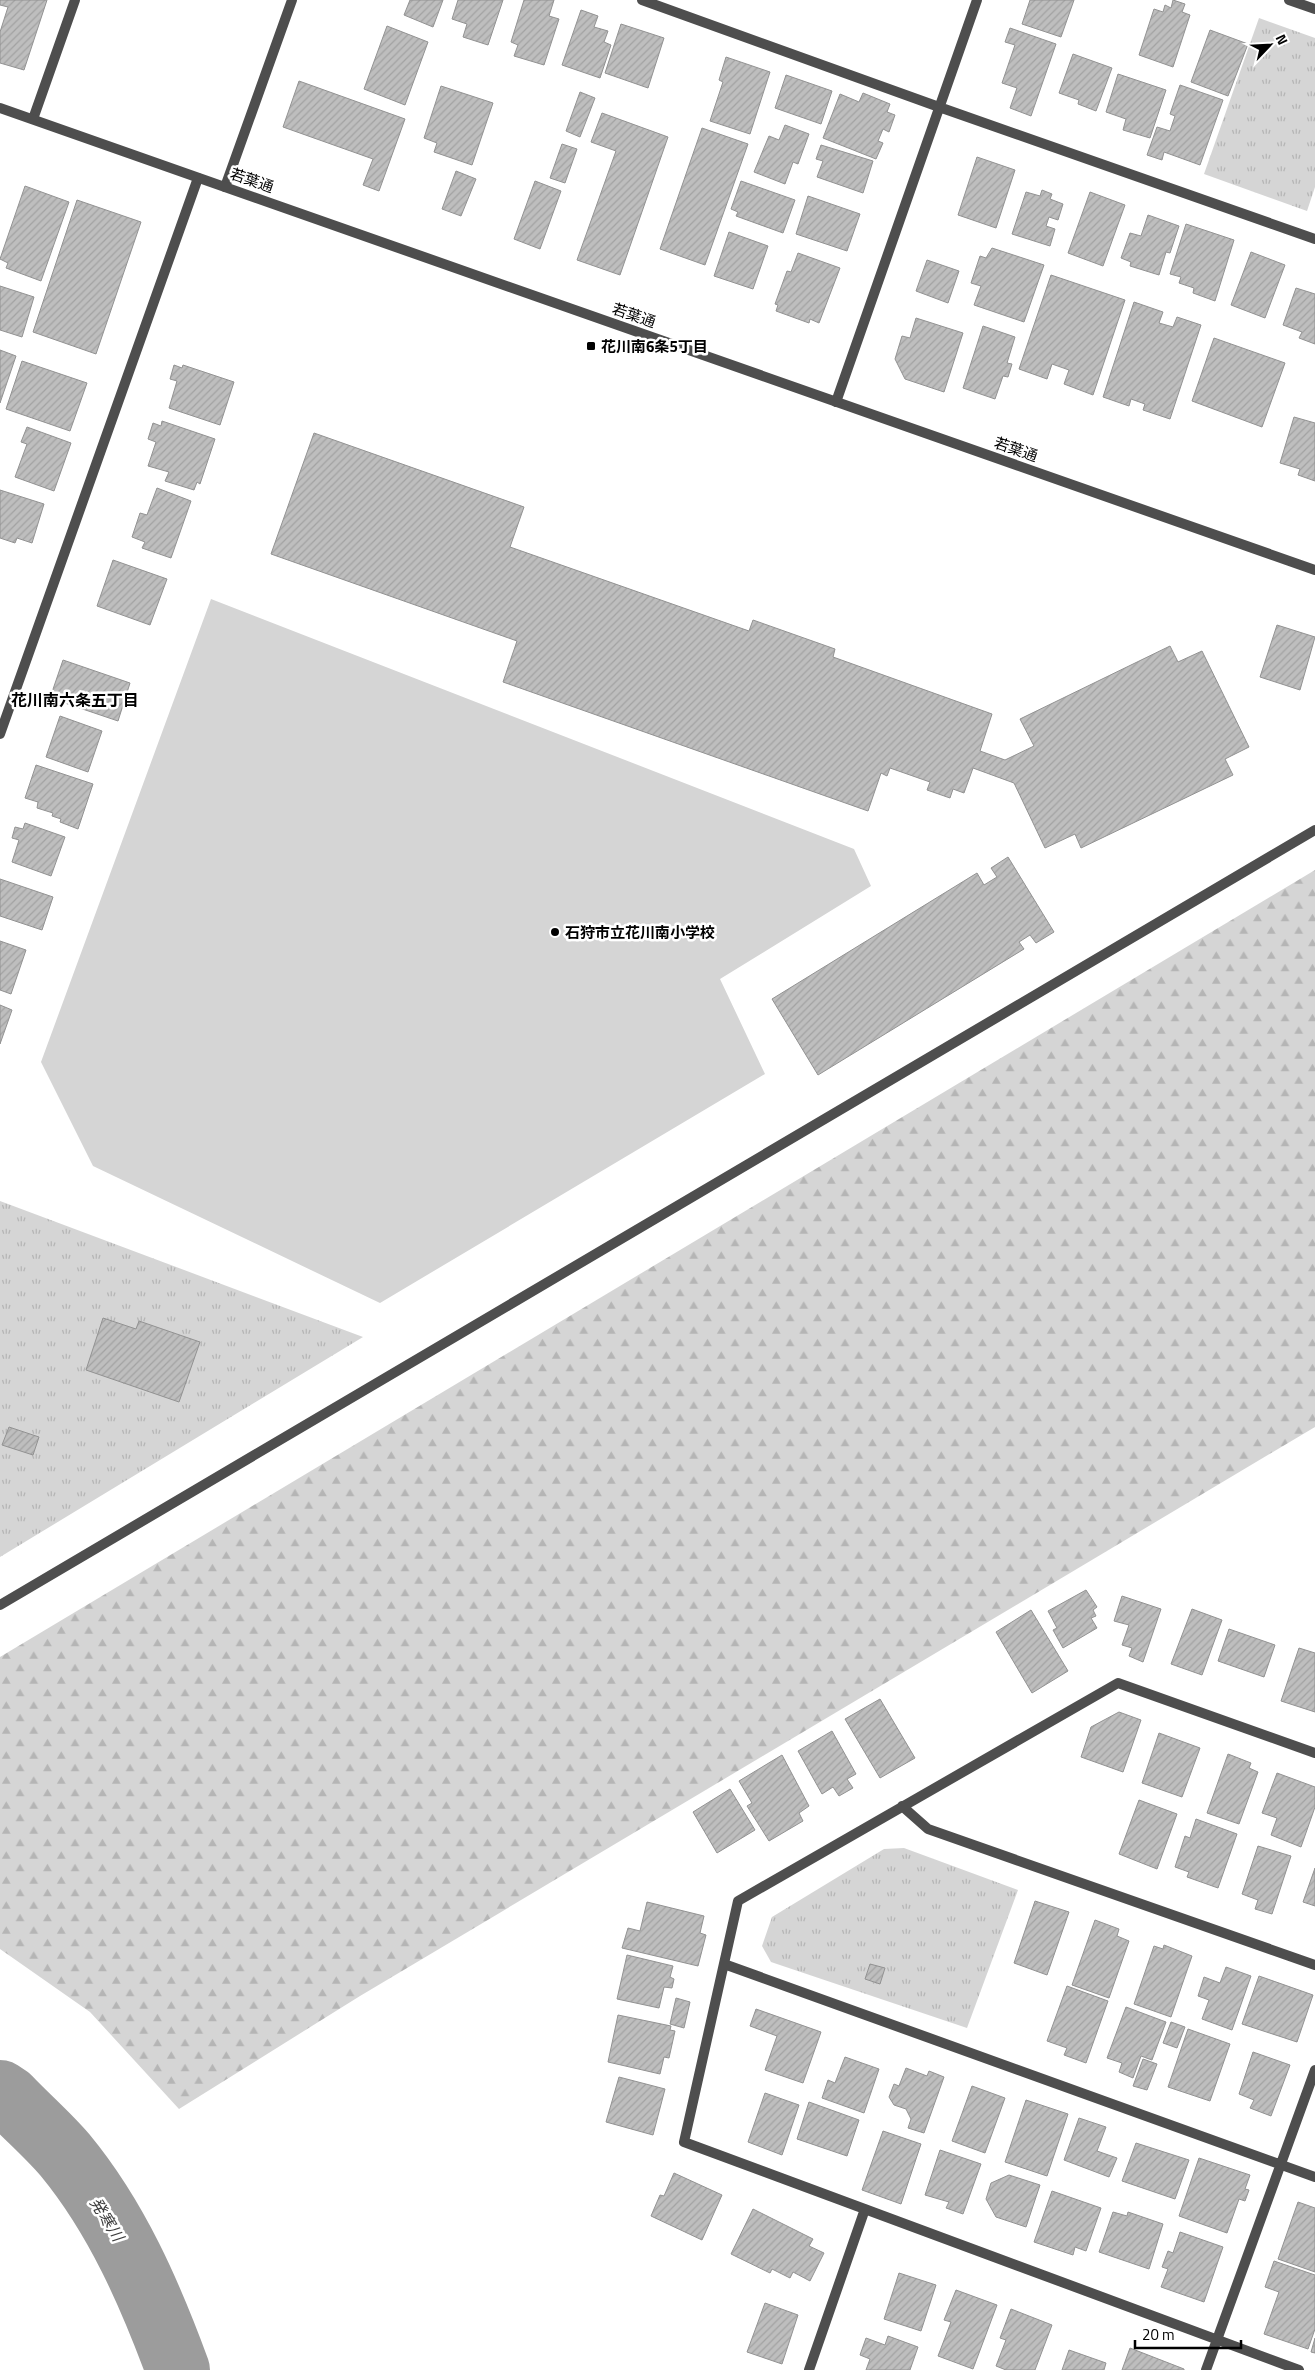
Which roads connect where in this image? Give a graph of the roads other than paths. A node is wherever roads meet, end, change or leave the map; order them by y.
1 (75, 0) edge
2 (292, 0) edge
3 (642, 0) edge
4 (977, 0) edge
5 (1289, 0) edge
6 (1315, 9) edge
7 (939, 107) junction
8 (0, 108) edge
9 (34, 120) junction
10 (198, 178) junction
11 (225, 187) junction
12 (1315, 239) edge
13 (836, 402) junction
14 (1315, 570) edge
15 (0, 734) edge
16 (1315, 830) edge
17 (0, 1605) edge
18 (1315, 1753) edge
19 (902, 1806) junction
20 (724, 1964) junction
21 (1315, 1965) edge
22 (1315, 2070) edge
23 (1281, 2165) junction
24 (1315, 2177) edge
25 (865, 2210) junction
26 (1215, 2340) junction
27 (809, 2370) edge
28 (1206, 2370) edge
29 (1299, 2370) edge

1 - 9 street
2 - 11 street
3 - 7 street
4 - 7 street
5 - 6 street
7 - 12 street
7 - 13 street
8 - 9 street, 若葉通
9 - 10 street, 若葉通
10 - 11 street, 若葉通
10 - 15 street
11 - 13 street, 若葉通
13 - 14 street, 若葉通
16 - 17 street
18 - 19 street
19 - 20 street
19 - 21 street
20 - 23 street
20 - 25 street
22 - 23 street
23 - 24 street
23 - 26 street
25 - 26 street
25 - 27 street
26 - 28 street
26 - 29 street

